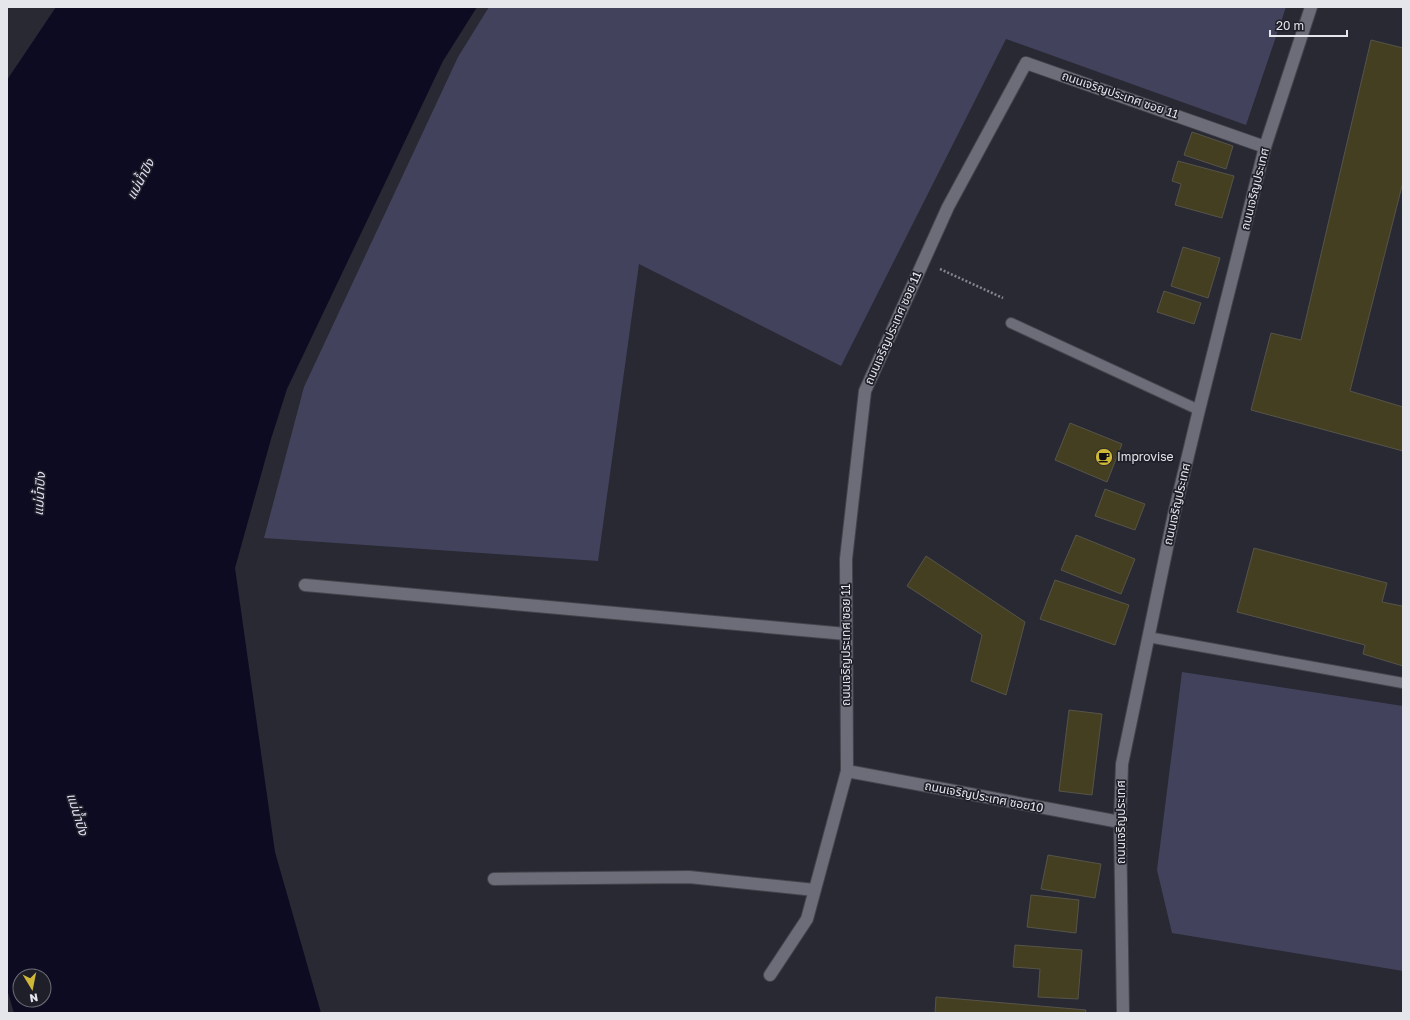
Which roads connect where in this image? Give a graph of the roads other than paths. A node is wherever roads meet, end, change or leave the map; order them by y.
1 (1311, 7) edge
2 (1265, 146) junction
3 (1010, 323) dead end
4 (1199, 410) junction
5 (305, 585) dead end
6 (846, 634) junction
7 (1148, 637) junction
8 (1403, 683) edge
9 (847, 771) junction
10 (1120, 822) junction
11 (494, 879) dead end
12 (815, 890) junction
13 (770, 975) dead end
14 (1123, 1013) edge

1 - 2 street, ถนนเจริญประเทศ
2 - 4 street, ถนนเจริญประเทศ
2 - 6 street, ถนนเจริญประเทศ ซอย 11
3 - 4 lane
4 - 7 street, ถนนเจริญประเทศ
5 - 6 street
6 - 9 street, ถนนเจริญประเทศ ซอย 11
7 - 8 lane
7 - 10 street, ถนนเจริญประเทศ
9 - 10 street, ถนนเจริญประเทศ ซอย10
9 - 12 street, ถนนเจริญประเทศ ซอย 11
10 - 14 street, ถนนเจริญประเทศ
11 - 12 street
12 - 13 street, ถนนเจริญประเทศ ซอย 11

